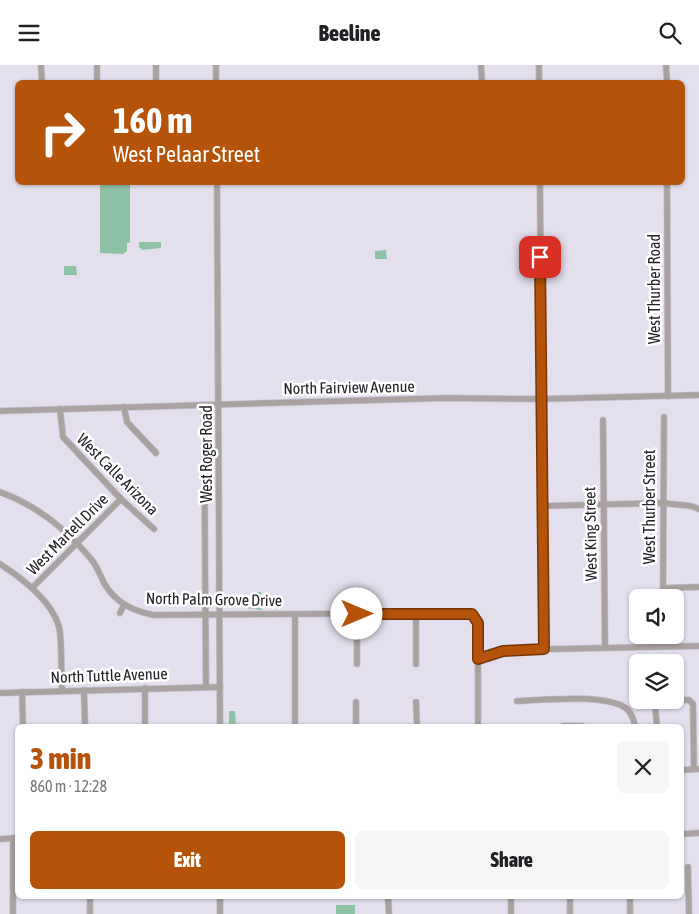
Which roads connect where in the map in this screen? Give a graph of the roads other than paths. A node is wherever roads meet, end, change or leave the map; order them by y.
1 (41, 65) edge
2 (97, 65) edge
3 (156, 65) edge
4 (216, 65) edge
5 (481, 65) edge
6 (539, 65) edge
7 (666, 65) edge
8 (42, 80) edge
9 (97, 80) edge
10 (156, 80) edge
11 (216, 80) edge
12 (482, 80) edge
13 (539, 80) edge
14 (666, 80) edge
15 (217, 185) edge
16 (540, 185) edge
17 (667, 185) edge
18 (699, 395) edge
19 (668, 396) junction
20 (541, 399) junction
21 (219, 404) junction
22 (204, 405) junction
23 (124, 407) junction
24 (60, 409) junction
25 (0, 411) edge
26 (664, 417) dead end
27 (603, 420) dead end
28 (156, 453) dead end
29 (0, 492) edge
30 (120, 499) junction
31 (662, 503) junction
32 (604, 504) junction
33 (543, 505) junction
34 (699, 509) edge
35 (154, 529) dead end
36 (76, 543) junction
37 (0, 564) edge
38 (699, 587) edge
39 (32, 588) junction
40 (662, 588) joint
41 (124, 605) junction
42 (120, 613) dead end
43 (220, 613) junction
44 (206, 614) junction
45 (295, 614) junction
46 (357, 614) junction
47 (416, 614) junction
48 (663, 646) joint
49 (699, 646) edge
50 (605, 647) junction
51 (544, 649) junction
52 (478, 659) junction
53 (357, 664) dead end
54 (416, 664) dead end
55 (206, 687) junction
56 (220, 687) junction
57 (145, 688) junction
58 (62, 690) junction
59 (84, 690) junction
60 (22, 692) junction
61 (0, 693) edge
62 (517, 701) dead end
63 (356, 702) dead end
64 (416, 703) dead end
65 (145, 723) dead end
66 (23, 724) edge
67 (85, 724) edge
68 (220, 724) edge
69 (295, 724) edge
70 (356, 724) edge
71 (417, 724) edge
72 (478, 724) edge
73 (635, 724) edge
74 (657, 724) edge
75 (697, 769) edge
76 (684, 770) edge
77 (699, 833) edge
78 (684, 834) edge
79 (15, 838) edge
80 (0, 839) edge
81 (688, 867) dead end
82 (90, 899) edge
83 (220, 899) edge
84 (388, 899) edge
85 (511, 899) edge
86 (570, 899) edge
87 (630, 899) edge
88 (13, 914) edge
89 (90, 914) edge
90 (220, 914) edge
91 (388, 914) edge
92 (511, 914) edge
93 (570, 914) edge
94 (630, 914) edge
95 (689, 914) edge

1 - 8 street
2 - 9 street
3 - 10 street
4 - 11 street
5 - 12 street
6 - 13 street
7 - 14 street
15 - 21 street, West Roger Road
16 - 20 street
17 - 19 street, West Thurber Road
18 - 19 street, North Fairview Avenue
19 - 20 street, North Fairview Avenue
20 - 21 street, North Fairview Avenue
20 - 33 street
21 - 22 street, North Fairview Avenue
21 - 43 street, West Roger Road
22 - 23 street, North Fairview Avenue
22 - 44 street, West Roger Road
23 - 24 street, North Fairview Avenue
23 - 28 street
24 - 25 street, North Fairview Avenue
24 - 30 street, West Calle Arizona
26 - 31 street, West Thurber Street
27 - 32 street, West King Street
29 - 36 street, North Palm Grove Drive
30 - 35 street, West Calle Arizona
30 - 36 street, West Martell Drive
31 - 32 street
31 - 34 street
31 - 40 street, West Thurber Street
32 - 33 street
32 - 50 street, West King Street
33 - 51 street
36 - 39 street, West Martell Drive
36 - 41 street, North Palm Grove Drive
37 - 39 street
38 - 40 street
39 - 58 street
41 - 42 street
41 - 44 street, North Palm Grove Drive
43 - 44 street, North Palm Grove Drive
43 - 45 street, North Palm Grove Drive
43 - 56 street, West Roger Road
44 - 55 street, West Roger Road
45 - 46 street, North Palm Grove Drive
45 - 69 street
46 - 47 street, North Palm Grove Drive
46 - 53 street
47 - 52 street, North Palm Grove Drive
47 - 54 street
48 - 49 street
48 - 50 street
50 - 51 street
51 - 52 street
52 - 72 street
55 - 56 street, North Tuttle Avenue
55 - 57 street, North Tuttle Avenue
56 - 68 street, West Roger Road
57 - 59 street, North Tuttle Avenue
57 - 65 street
58 - 59 street, North Tuttle Avenue
58 - 60 street, North Tuttle Avenue
59 - 67 street
60 - 61 street, North Tuttle Avenue
60 - 66 street
62 - 73 street
63 - 70 street
64 - 71 street
74 - 75 street
75 - 76 street
77 - 78 street
79 - 80 street
79 - 88 street
81 - 95 street
82 - 89 street
83 - 90 street
84 - 91 street
85 - 92 street
86 - 93 street
87 - 94 street

